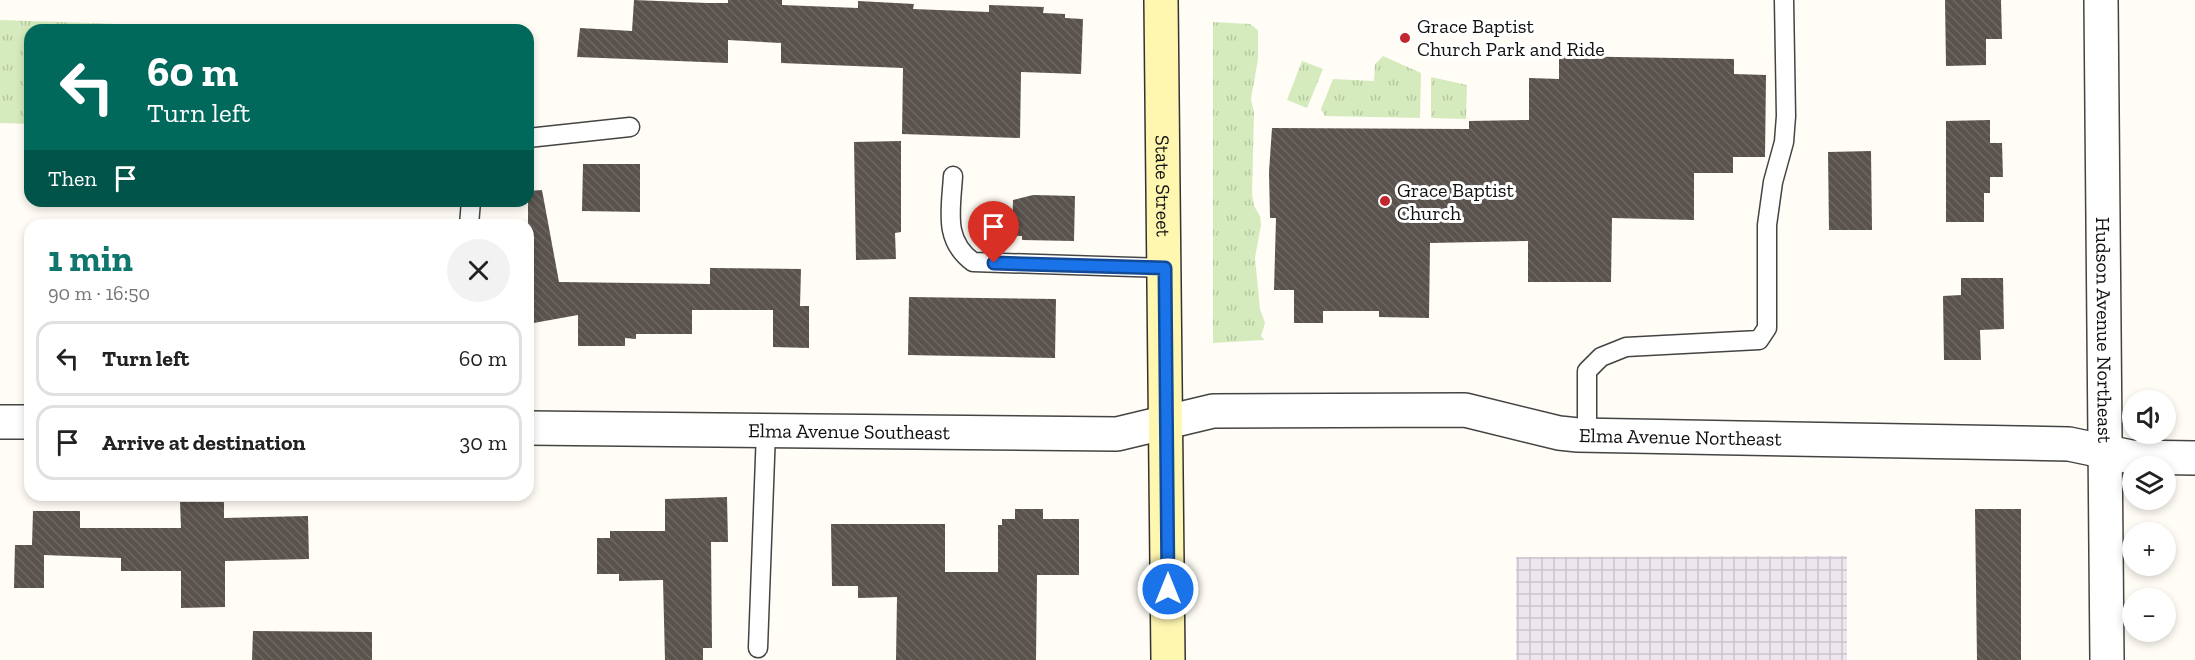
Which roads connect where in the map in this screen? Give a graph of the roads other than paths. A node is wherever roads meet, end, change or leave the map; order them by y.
1 (1161, 0) edge
2 (1784, 0) edge
3 (2101, 0) edge
4 (630, 127) dead end
5 (534, 137) edge
6 (953, 177) dead end
7 (1165, 268) junction
8 (0, 422) edge
9 (24, 422) edge
10 (1167, 422) junction
11 (534, 428) edge
12 (766, 431) junction
13 (1587, 435) junction
14 (2104, 451) junction
15 (2195, 458) edge
16 (758, 648) dead end
17 (1168, 660) edge
18 (2107, 660) edge

1 - 7 main road, State Street
2 - 13 lane
3 - 14 street, Hudson Avenue Northeast
4 - 5 lane
6 - 7 lane
7 - 10 main road, State Street
8 - 9 street
10 - 12 street, Elma Avenue Southeast
10 - 13 street, Elma Avenue Northeast
10 - 17 main road, State Street
11 - 12 street, Elma Avenue Southeast
12 - 16 lane
13 - 14 street, Elma Avenue Northeast
14 - 15 street, Elma Avenue Northeast
14 - 18 street, Hudson Avenue Northeast

